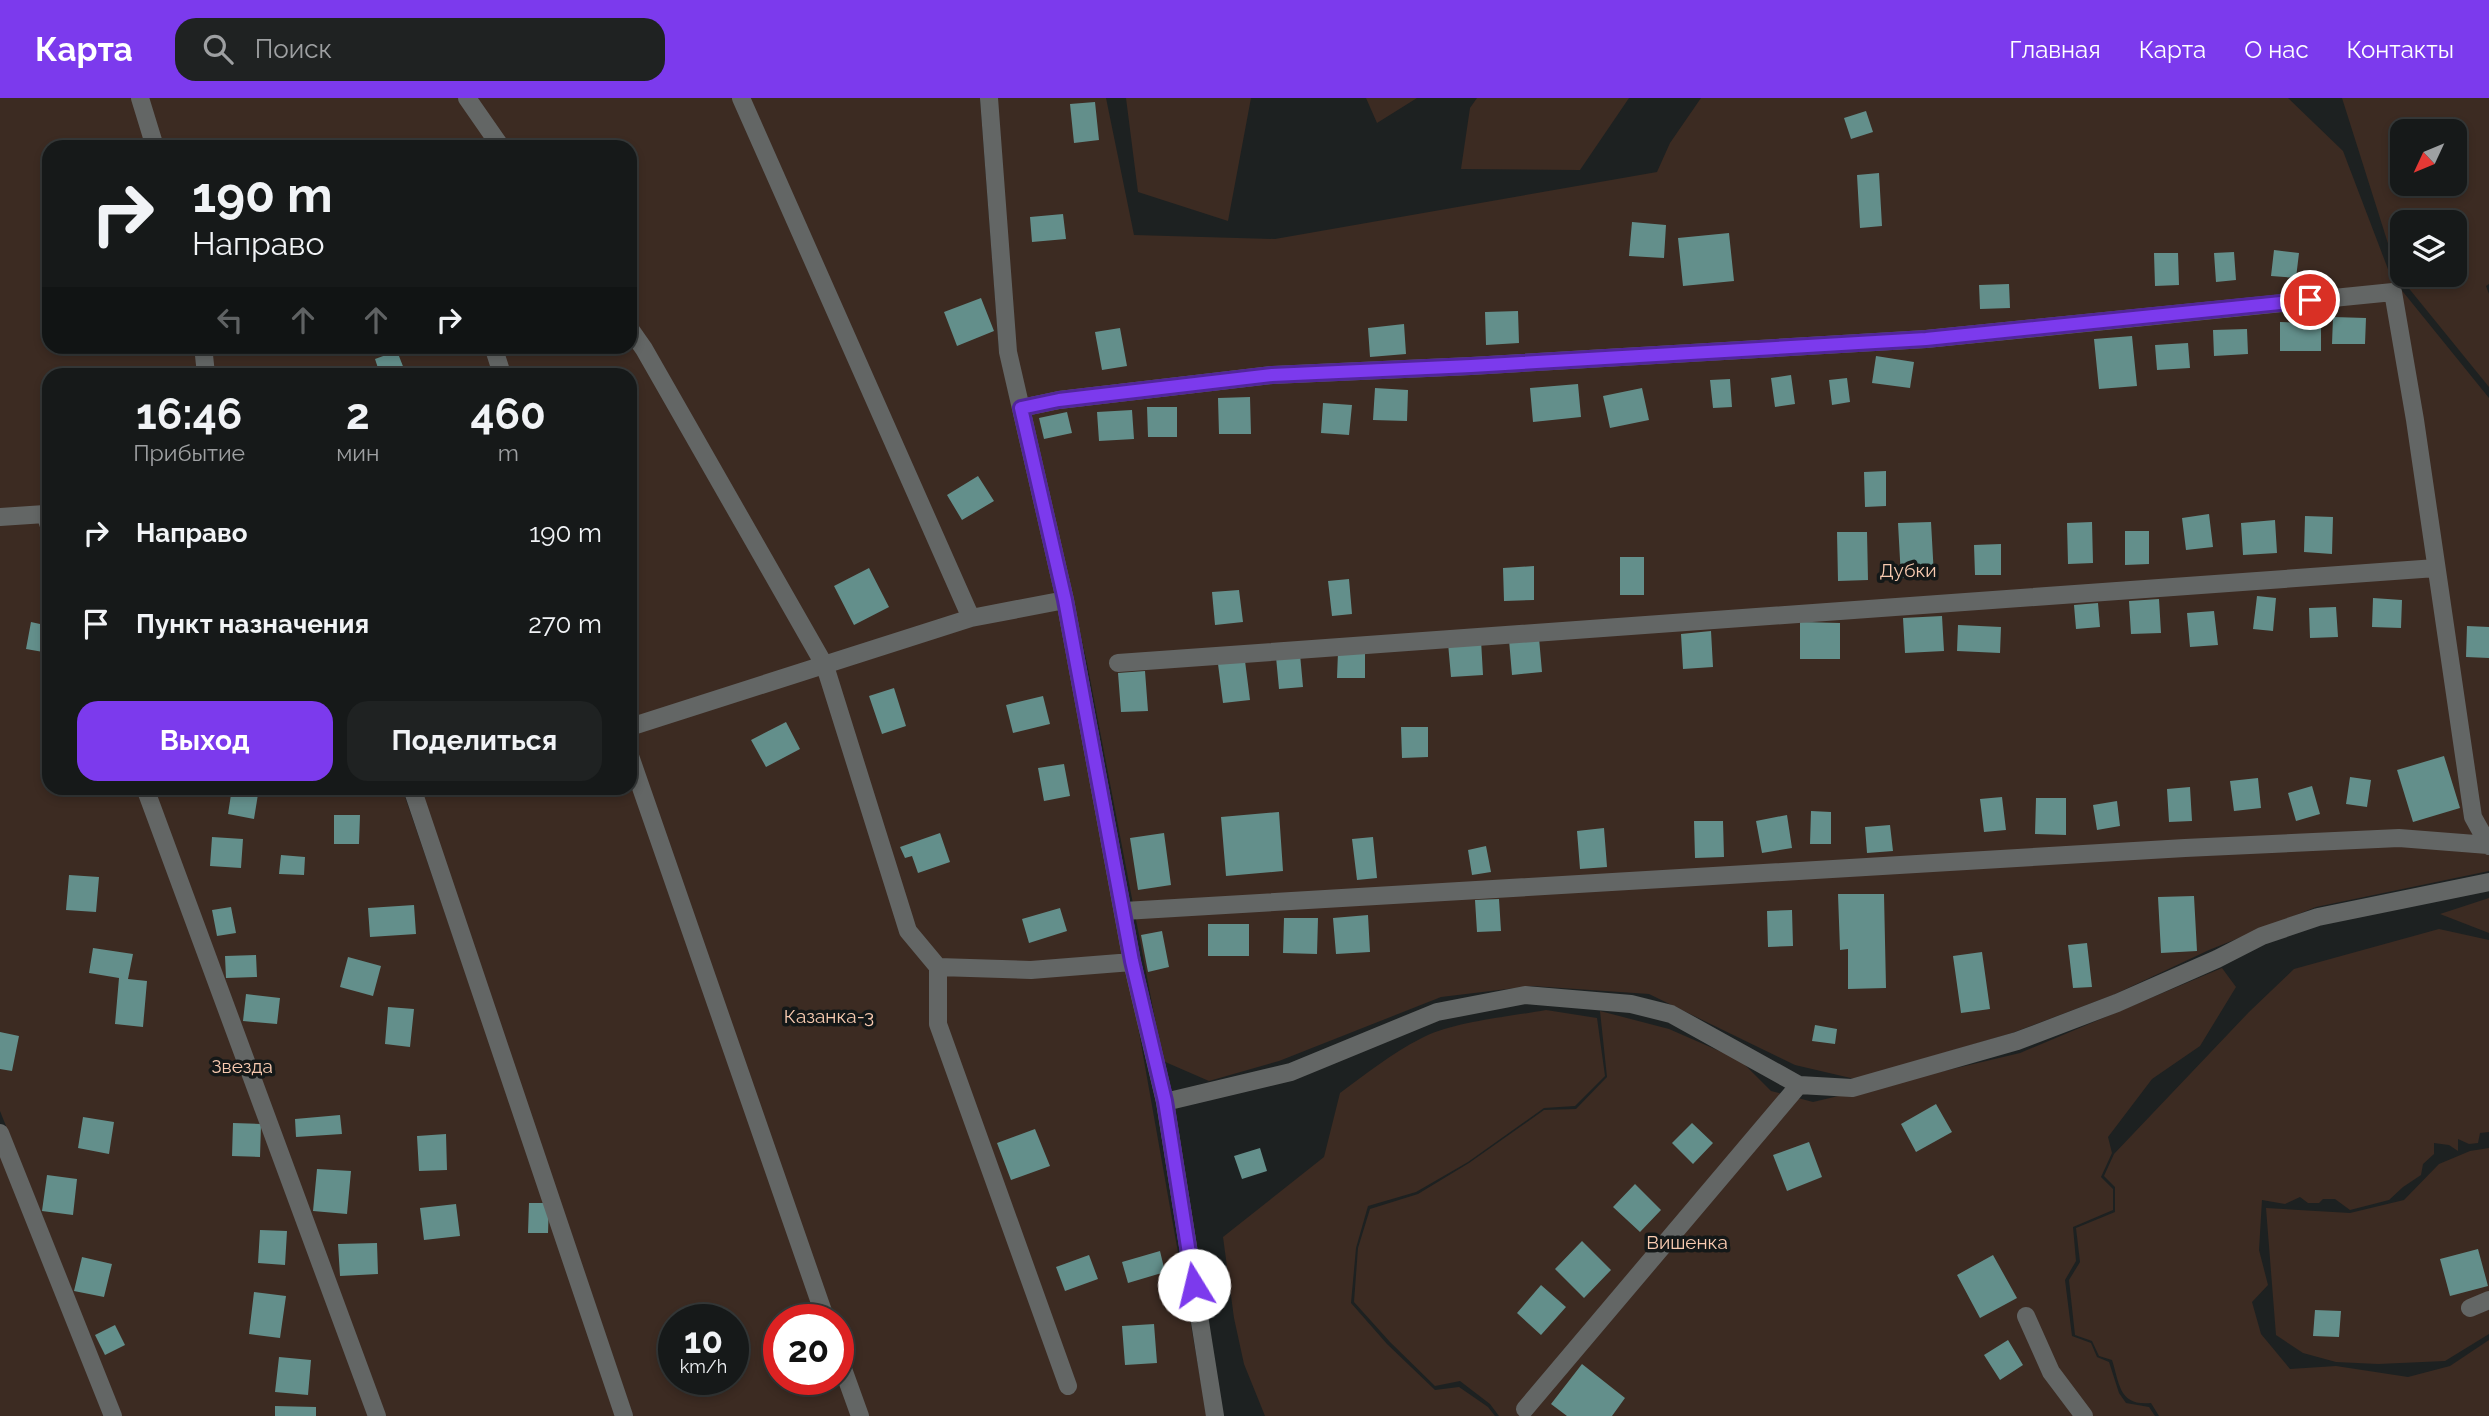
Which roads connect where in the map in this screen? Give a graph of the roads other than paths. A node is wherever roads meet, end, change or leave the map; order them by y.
1 (140, 98) edge
2 (467, 98) edge
3 (741, 98) edge
4 (989, 98) edge
5 (153, 140) edge
6 (496, 140) edge
7 (637, 339) edge
8 (1021, 408) junction
9 (0, 517) edge
10 (42, 518) edge
11 (2436, 568) junction
12 (1065, 600) junction
13 (971, 618) junction
14 (1118, 663) dead end
15 (825, 666) junction
16 (637, 725) edge
17 (637, 776) edge
18 (148, 795) edge
19 (414, 795) edge
20 (2489, 846) edge
21 (2489, 882) edge
22 (1124, 911) junction
23 (1132, 961) junction
24 (939, 967) junction
25 (1799, 1085) junction
26 (1165, 1101) junction
27 (0, 1133) edge
28 (8, 1177) edge
29 (2489, 1300) edge
30 (820, 1304) edge
31 (2470, 1308) dead end
32 (2026, 1315) dead end
33 (1068, 1386) dead end
34 (853, 1395) edge
35 (1525, 1409) dead end
36 (113, 1416) edge
37 (377, 1416) edge
38 (624, 1416) edge
39 (860, 1416) edge
40 (1215, 1416) edge
41 (2084, 1416) edge

1 - 5 lane
2 - 6 lane
3 - 13 lane
4 - 8 lane
7 - 15 lane
8 - 11 lane
8 - 12 lane
9 - 10 lane
11 - 14 lane
11 - 20 lane
12 - 13 lane
12 - 22 lane
13 - 15 lane
15 - 16 lane
15 - 24 lane
17 - 30 lane
18 - 37 lane
19 - 38 lane
20 - 22 lane
21 - 25 lane
22 - 23 lane
23 - 24 lane
23 - 26 lane
24 - 33 lane
25 - 26 lane
25 - 35 lane
26 - 40 lane
27 - 28 lane
28 - 36 lane
29 - 31 lane
32 - 41 lane
34 - 39 lane

